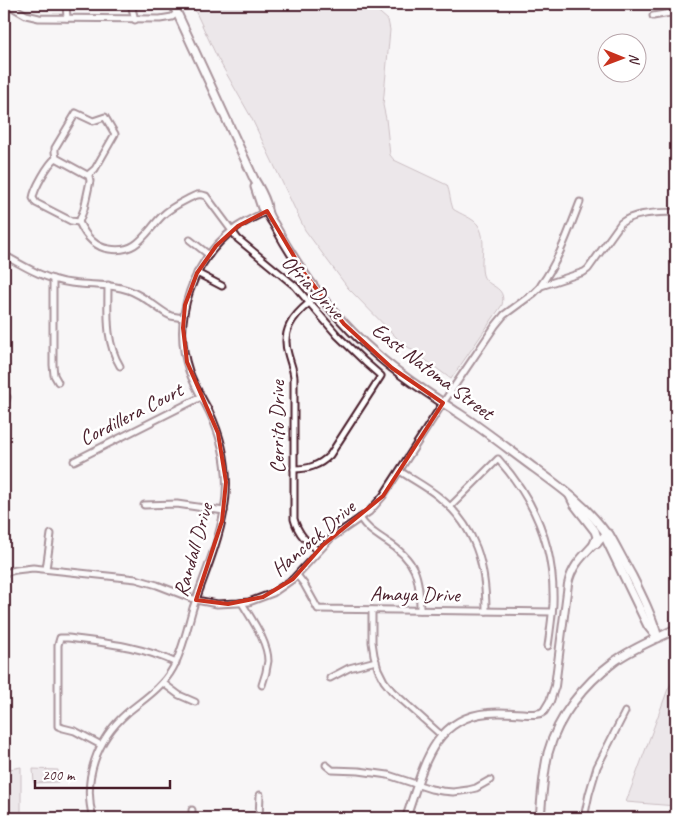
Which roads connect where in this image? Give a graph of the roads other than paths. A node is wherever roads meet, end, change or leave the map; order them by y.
1 (7, 4) edge
2 (66, 4) edge
3 (131, 4) edge
4 (173, 4) edge
5 (676, 12) edge
6 (177, 13) junction
7 (653, 16) dead end
8 (67, 18) junction
9 (135, 20) junction
10 (56, 158) junction
11 (88, 175) junction
12 (580, 202) dead end
13 (267, 211) junction
14 (676, 212) edge
15 (79, 222) junction
16 (232, 231) junction
17 (190, 240) dead end
18 (4, 255) edge
19 (209, 255) junction
20 (197, 273) junction
21 (53, 279) junction
22 (108, 285) junction
23 (222, 286) dead end
24 (541, 286) junction
25 (309, 303) junction
26 (183, 318) junction
27 (120, 366) dead end
28 (58, 382) dead end
29 (7, 397) dead end
30 (201, 397) junction
31 (443, 403) junction
32 (4, 408) edge
33 (74, 461) dead end
34 (294, 469) junction
35 (400, 471) junction
36 (568, 493) junction
37 (144, 505) dead end
38 (450, 507) junction
39 (224, 511) junction
40 (360, 518) junction
41 (51, 534) dead end
42 (606, 534) junction
43 (594, 544) junction
44 (318, 551) junction
45 (46, 569) junction
46 (4, 574) edge
47 (297, 575) junction
48 (196, 600) junction
49 (242, 603) junction
50 (372, 610) junction
51 (420, 610) junction
52 (486, 611) junction
53 (552, 612) junction
54 (676, 629) edge
55 (658, 638) junction
56 (548, 646) dead end
57 (376, 661) junction
58 (176, 663) junction
59 (330, 678) dead end
60 (163, 683) junction
61 (262, 685) dead end
62 (195, 702) dead end
63 (625, 712) dead end
64 (441, 735) junction
65 (101, 745) junction
66 (326, 765) dead end
67 (490, 780) dead end
68 (418, 784) junction
69 (260, 795) dead end
70 (192, 810) dead end
71 (93, 818) edge
72 (192, 818) edge
73 (260, 818) edge
74 (406, 818) edge
75 (540, 818) edge
76 (584, 818) edge

1 - 8 street
2 - 8 street
3 - 9 street
4 - 6 main road, East Natoma Street
5 - 7 street
6 - 9 street
6 - 13 main road, East Natoma Street
8 - 9 street
10 - 11 street
10 - 11 street
10 - 15 street
11 - 15 street
12 - 24 street
13 - 16 street, Randall Drive
13 - 31 main road, East Natoma Street
14 - 24 street
15 - 16 street, Ofria Drive
16 - 19 street, Randall Drive
16 - 25 street, Ofria Drive
17 - 19 street
18 - 21 street
19 - 20 street, Randall Drive
20 - 23 street
20 - 26 street, Randall Drive
21 - 22 street
21 - 28 street
22 - 26 street
22 - 27 street
24 - 31 street, Hancock Drive
25 - 34 street, Cerrito Drive
25 - 34 street, Ofria Drive
26 - 30 street, Randall Drive
29 - 32 street
30 - 33 street, Cordillera Court
30 - 39 street, Randall Drive
31 - 35 street, Hancock Drive
31 - 36 main road, East Natoma Street
34 - 44 street, Cerrito Drive
35 - 38 street
35 - 40 street, Hancock Drive
36 - 42 main road, East Natoma Street
36 - 43 main road
37 - 39 street
38 - 52 street
38 - 53 street
39 - 48 street, Randall Drive
40 - 44 street, Hancock Drive
40 - 51 street
41 - 45 street
42 - 43 street
42 - 55 main road, East Natoma Street
43 - 64 street
44 - 47 street, Hancock Drive
45 - 46 street, Hancock Drive
45 - 48 street, Hancock Drive
47 - 49 street, Hancock Drive
47 - 50 street, Amaya Drive
48 - 49 street, Hancock Drive
48 - 58 street, Randall Drive
49 - 61 street
50 - 51 street, Amaya Drive
50 - 57 street
51 - 52 street, Amaya Drive
52 - 53 street, Amaya Drive
53 - 56 street
54 - 55 main road
55 - 75 main road
57 - 59 street
57 - 64 street
58 - 60 street, Randall Drive
58 - 65 street
60 - 62 street
60 - 65 street, Randall Drive
63 - 76 street
64 - 68 street
65 - 71 street, Randall Drive
66 - 68 street
67 - 68 street
68 - 74 street
69 - 73 street
70 - 72 street

